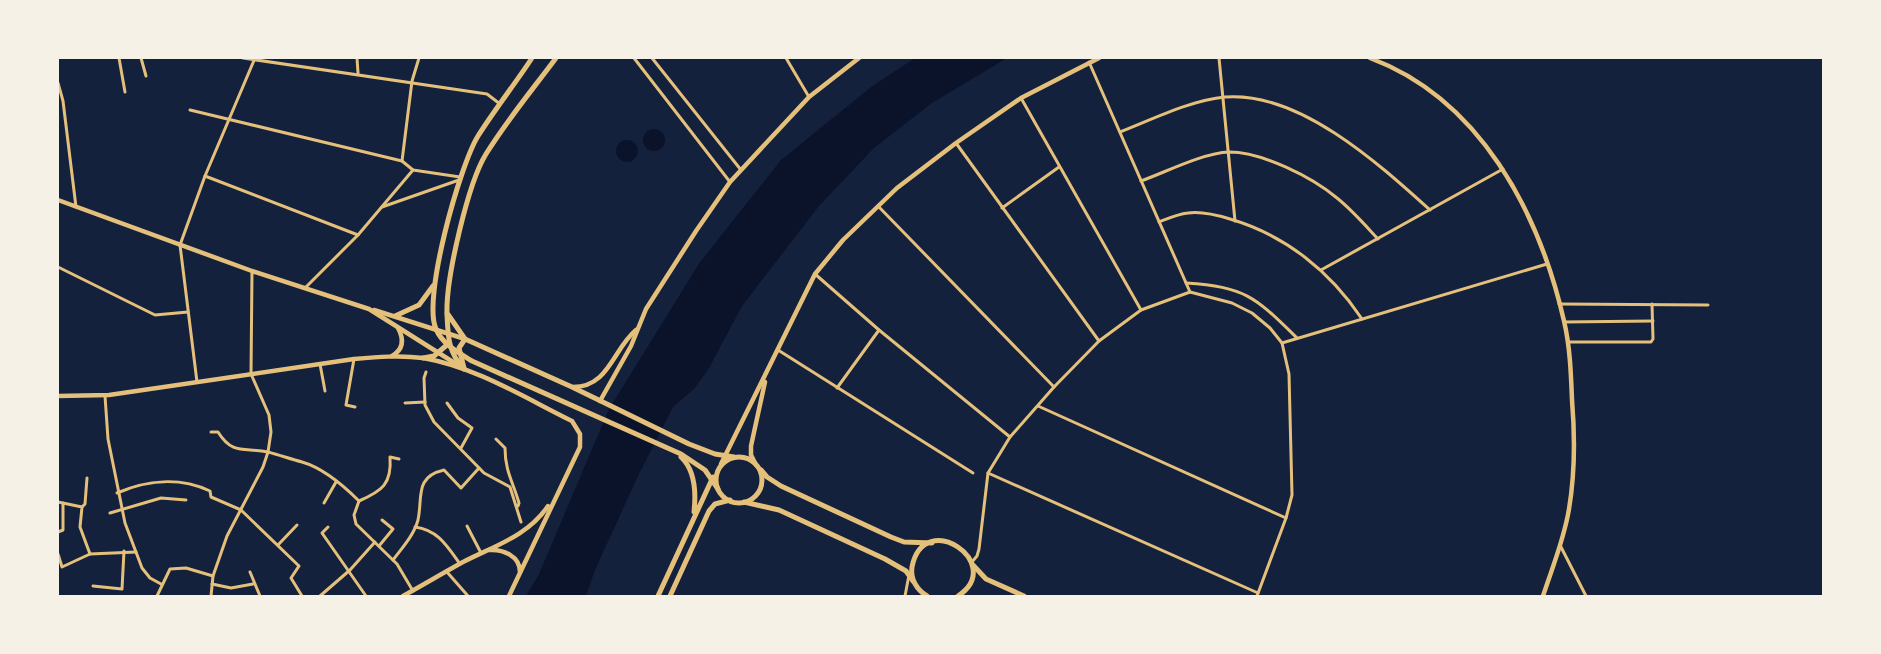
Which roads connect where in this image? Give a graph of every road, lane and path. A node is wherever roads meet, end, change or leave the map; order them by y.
1 (119, 58) edge
2 (141, 58) edge
3 (243, 58) edge
4 (255, 58) edge
5 (357, 58) edge
6 (419, 58) edge
7 (527, 58) edge
8 (532, 58) edge
9 (556, 58) edge
10 (634, 58) edge
11 (652, 58) edge
12 (786, 58) edge
13 (859, 58) edge
14 (1099, 58) edge
15 (1219, 58) edge
16 (1370, 58) edge
17 (1089, 62) junction
18 (525, 67) junction
19 (358, 73) junction
20 (146, 76) dead end
21 (412, 81) junction
22 (58, 83) edge
23 (125, 92) dead end
24 (809, 97) junction
25 (1223, 97) junction
26 (1020, 98) junction
27 (500, 104) junction
28 (190, 110) dead end
29 (229, 119) junction
30 (1120, 132) junction
31 (956, 142) junction
32 (1229, 152) junction
33 (402, 161) junction
34 (1059, 167) junction
35 (1504, 169) junction
36 (413, 170) junction
37 (741, 170) junction
38 (205, 176) junction
39 (460, 179) junction
40 (1141, 181) junction
41 (730, 182) junction
42 (58, 200) edge
43 (878, 205) junction
44 (76, 207) junction
45 (381, 207) junction
46 (1002, 208) junction
47 (1430, 210) junction
48 (1235, 221) junction
49 (1159, 222) junction
50 (358, 235) junction
51 (1378, 239) junction
52 (180, 245) junction
53 (1548, 264) junction
54 (58, 267) edge
55 (1321, 270) junction
56 (252, 271) junction
57 (815, 274) junction
58 (1186, 283) junction
59 (434, 284) junction
60 (304, 289) junction
61 (1190, 292) junction
62 (1559, 304) junction
63 (1652, 304) junction
64 (1708, 305) dead end
65 (369, 309) junction
66 (1141, 310) junction
67 (188, 312) junction
68 (447, 313) junction
69 (395, 316) junction
70 (1362, 319) junction
71 (1653, 321) junction
72 (1564, 322) junction
73 (398, 327) junction
74 (436, 329) junction
75 (637, 329) junction
76 (879, 330) junction
77 (448, 333) junction
78 (1298, 338) junction
79 (466, 339) junction
80 (1099, 341) junction
81 (1567, 342) junction
82 (1282, 343) junction
83 (448, 344) junction
84 (778, 350) junction
85 (439, 353) junction
86 (460, 354) junction
87 (392, 356) junction
88 (423, 358) junction
89 (354, 359) junction
90 (320, 364) junction
91 (464, 369) junction
92 (426, 372) dead end
93 (767, 373) junction
94 (251, 374) junction
95 (197, 382) junction
96 (572, 387) junction
97 (1054, 387) junction
98 (837, 388) junction
99 (325, 391) dead end
100 (58, 396) edge
101 (105, 396) junction
102 (600, 401) junction
103 (425, 402) junction
104 (405, 403) dead end
105 (447, 403) dead end
106 (1038, 406) junction
107 (355, 407) dead end
108 (211, 432) dead end
109 (1010, 437) junction
110 (496, 439) dead end
111 (461, 448) junction
112 (671, 450) junction
113 (268, 452) junction
114 (725, 457) junction
115 (734, 457) junction
116 (400, 459) dead end
117 (721, 464) junction
118 (756, 465) junction
119 (479, 468) junction
120 (717, 470) junction
121 (761, 470) junction
122 (988, 473) junction
123 (973, 474) dead end
124 (87, 478) dead end
125 (712, 479) junction
126 (336, 482) junction
127 (718, 489) junction
128 (117, 493) junction
129 (558, 493) junction
130 (186, 500) dead end
131 (734, 500) junction
132 (359, 501) junction
133 (58, 502) edge
134 (744, 502) junction
135 (62, 503) junction
136 (324, 503) dead end
137 (517, 506) junction
138 (82, 507) junction
139 (122, 510) junction
140 (240, 510) junction
141 (110, 513) dead end
142 (1286, 518) junction
143 (382, 520) dead end
144 (521, 522) dead end
145 (691, 523) junction
146 (297, 525) dead end
147 (415, 526) junction
148 (467, 526) dead end
149 (328, 527) dead end
150 (58, 532) edge
151 (376, 542) junction
152 (932, 542) junction
153 (278, 546) junction
154 (379, 546) junction
155 (1561, 547) junction
156 (487, 550) junction
157 (124, 551) junction
158 (136, 552) junction
159 (481, 553) junction
160 (58, 554) edge
161 (90, 554) junction
162 (392, 560) junction
163 (914, 560) junction
164 (971, 563) junction
165 (460, 564) junction
166 (350, 570) junction
167 (250, 572) dead end
168 (447, 572) junction
169 (909, 575) junction
170 (214, 576) junction
171 (519, 576) junction
172 (913, 581) junction
173 (161, 584) junction
174 (212, 584) junction
175 (253, 584) junction
176 (93, 586) dead end
177 (413, 590) junction
178 (1257, 595) edge
179 (156, 596) edge
180 (210, 596) edge
181 (260, 596) edge
182 (302, 596) edge
183 (320, 596) edge
184 (366, 596) edge
185 (406, 596) edge
186 (468, 596) edge
187 (509, 596) edge
188 (658, 596) edge
189 (670, 596) edge
190 (905, 596) edge
191 (927, 596) edge
192 (960, 596) edge
193 (1024, 596) edge
194 (1543, 596) edge
195 (1586, 596) edge

1 - 23 street
2 - 20 street
3 - 4 street
4 - 19 street
4 - 29 street
5 - 19 street
6 - 21 street
7 - 18 main road
8 - 18 main road
9 - 68 main road
10 - 41 street
11 - 37 street
12 - 24 street
13 - 24 street
14 - 17 street
15 - 25 street
16 - 35 street
17 - 26 street
17 - 30 street
18 - 27 main road
19 - 21 street
21 - 27 street
21 - 33 street
22 - 44 street
24 - 37 street
25 - 30 street
25 - 32 street
25 - 47 street
26 - 31 street
26 - 34 street
27 - 39 main road
28 - 29 street
29 - 33 street
29 - 38 street
30 - 40 street
31 - 43 street
31 - 46 street
32 - 40 street
32 - 48 street
32 - 51 street
33 - 36 street
34 - 46 street
34 - 66 street
35 - 47 street
35 - 53 street
36 - 39 street
36 - 45 street
37 - 41 street
38 - 50 street
38 - 52 street
39 - 45 street
39 - 59 main road
40 - 49 street
41 - 75 street
42 - 44 street
43 - 57 street
43 - 97 street
44 - 52 street
45 - 50 street
46 - 80 street
47 - 51 street
48 - 49 street
48 - 55 street
49 - 58 street
50 - 60 street
51 - 55 street
52 - 56 street
52 - 67 street
53 - 62 street
53 - 70 street
54 - 67 street
55 - 70 street
56 - 60 street
56 - 94 street
57 - 76 street
57 - 84 street
58 - 61 street
58 - 78 street
59 - 69 main road
59 - 74 main road
60 - 65 street
61 - 66 street
61 - 82 street
62 - 63 street
62 - 72 street
63 - 64 street
63 - 71 street
65 - 69 street
65 - 73 street
66 - 80 street
67 - 95 street
68 - 77 main road
68 - 79 main road
69 - 74 street
70 - 78 street
71 - 72 street
71 - 81 street
72 - 81 street
73 - 85 street
73 - 87 street
74 - 77 street
74 - 83 main road
75 - 96 street
75 - 102 street
76 - 98 street
76 - 109 street
77 - 79 street
77 - 83 main road
78 - 82 street
79 - 86 main road
79 - 96 main road
80 - 97 street
81 - 155 street
82 - 142 street
83 - 85 main road
83 - 86 main road
83 - 91 main road
84 - 93 street
84 - 98 street
85 - 88 main road
85 - 91 street
86 - 91 main road
86 - 112 main road
87 - 88 street
87 - 89 street
88 - 91 street
89 - 90 street
89 - 107 street
90 - 94 street
90 - 99 street
91 - 129 street
92 - 103 street
93 - 114 street
93 - 118 street
94 - 95 street
94 - 113 street
95 - 101 street
96 - 102 main road
97 - 106 street
98 - 123 street
100 - 101 street
101 - 128 street
102 - 114 main road
103 - 104 street
103 - 111 street
105 - 111 street
106 - 109 street
106 - 142 street
108 - 113 street
109 - 122 street
110 - 137 street
111 - 119 street
112 - 125 main road
112 - 145 main road
113 - 126 street
113 - 140 street
114 - 115 main road
114 - 117 street
115 - 117 main road
115 - 118 main road
116 - 132 street
117 - 120 main road
118 - 121 main road
119 - 137 street
119 - 147 street
120 - 125 main road
120 - 127 main road
121 - 134 main road
121 - 152 main road
122 - 164 street
122 - 178 street
124 - 138 street
125 - 127 main road
125 - 145 main road
126 - 132 street
126 - 136 street
127 - 131 main road
128 - 139 street
128 - 140 street
129 - 156 street
129 - 171 street
130 - 139 street
131 - 134 main road
131 - 189 main road
132 - 151 street
133 - 135 street
134 - 169 main road
135 - 138 street
135 - 150 street
137 - 144 street
138 - 161 street
139 - 141 street
139 - 158 street
140 - 153 street
140 - 170 street
142 - 178 street
143 - 154 street
145 - 188 main road
146 - 153 street
147 - 162 street
147 - 165 street
148 - 159 street
149 - 166 street
151 - 154 street
151 - 166 street
152 - 163 main road
152 - 164 main road
153 - 182 street
154 - 162 street
155 - 194 street
155 - 195 street
156 - 159 street
156 - 171 street
157 - 158 street
157 - 161 street
157 - 176 street
158 - 173 street
159 - 165 street
160 - 161 street
162 - 177 street
163 - 169 street
163 - 172 main road
164 - 192 main road
164 - 193 main road
165 - 168 street
166 - 183 street
166 - 184 street
167 - 175 street
168 - 177 street
168 - 186 street
169 - 172 main road
169 - 190 street
170 - 173 street
170 - 174 street
171 - 187 street
172 - 191 main road
173 - 179 street
174 - 175 street
174 - 180 street
175 - 181 street
177 - 185 street

